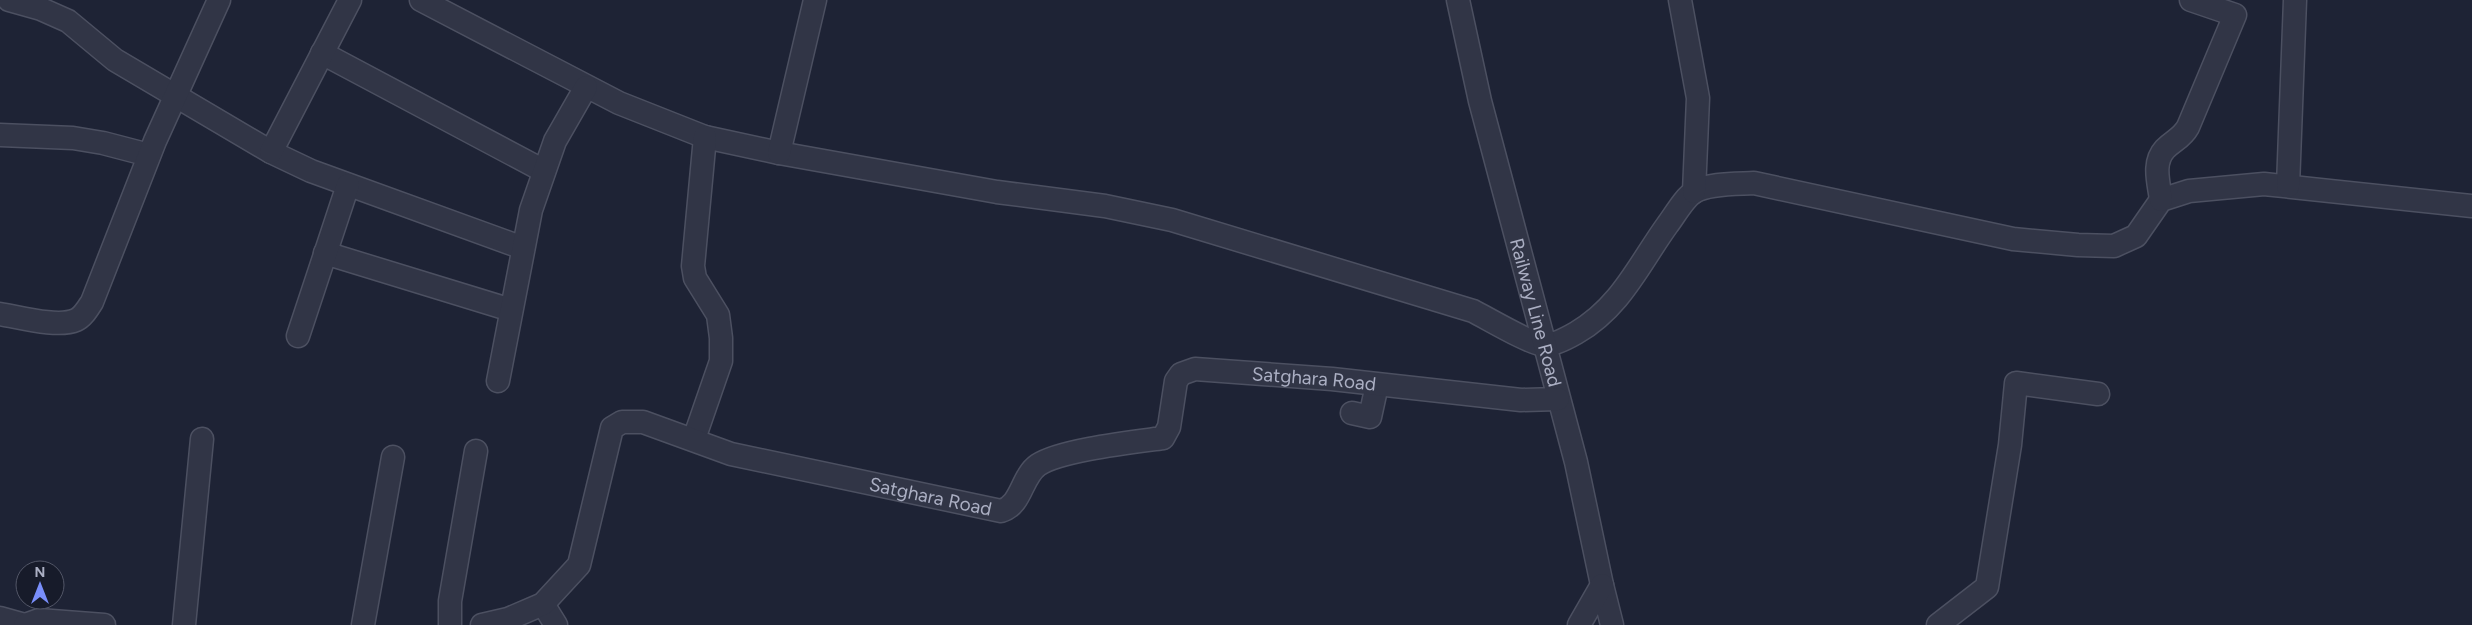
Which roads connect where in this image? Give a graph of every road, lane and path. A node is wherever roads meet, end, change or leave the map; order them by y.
1 (8, 0) edge
2 (219, 0) edge
3 (350, 0) edge
4 (420, 0) edge
5 (815, 0) edge
6 (1458, 0) edge
7 (1680, 0) edge
8 (2191, 0) edge
9 (2295, 0) edge
10 (43, 5) edge
11 (322, 54) junction
12 (586, 87) junction
13 (176, 94) junction
14 (0, 135) edge
15 (705, 137) junction
16 (271, 152) junction
17 (779, 153) junction
18 (149, 156) junction
19 (544, 171) junction
20 (348, 185) junction
21 (2288, 186) junction
22 (1694, 192) junction
23 (2161, 200) junction
24 (2472, 206) edge
25 (523, 248) junction
26 (325, 254) junction
27 (511, 310) junction
28 (0, 314) edge
29 (298, 336) dead end
30 (1545, 345) junction
31 (498, 381) dead end
32 (1377, 385) junction
33 (2098, 394) dead end
34 (1558, 399) junction
35 (1352, 413) dead end
36 (202, 439) dead end
37 (694, 439) junction
38 (476, 451) dead end
39 (393, 457) dead end
40 (1602, 585) junction
41 (543, 604) junction
42 (0, 618) edge
43 (25, 625) edge
44 (104, 625) edge
45 (184, 625) edge
46 (363, 625) edge
47 (450, 625) edge
48 (482, 625) edge
49 (556, 625) edge
50 (1579, 625) edge
51 (1612, 625) edge
52 (1938, 625) edge

1 - 10 street
2 - 13 street
3 - 11 street
4 - 12 street
5 - 17 street
6 - 30 street, Railway Line Road
7 - 22 street
8 - 23 street
9 - 21 street
10 - 13 street
11 - 16 street
11 - 19 street
12 - 15 street
12 - 19 street
13 - 16 street
13 - 18 street
14 - 18 street
15 - 17 street
15 - 37 street
16 - 20 street
17 - 30 street
18 - 28 street
19 - 25 street
20 - 25 street
20 - 26 street
21 - 23 street
21 - 24 street
22 - 23 street
22 - 30 street
25 - 27 street
26 - 27 street
26 - 29 street
27 - 31 street
30 - 34 street, Railway Line Road
32 - 34 street, Satghara Road
32 - 35 street
32 - 37 street, Satghara Road
33 - 52 street
34 - 40 street, Railway Line Road
36 - 45 street
37 - 41 street, Satghara Road
38 - 47 street
39 - 46 street
40 - 50 street
40 - 51 street, Railway Line Road
41 - 48 street, Satghara Road
41 - 49 street
42 - 43 street
43 - 44 street

